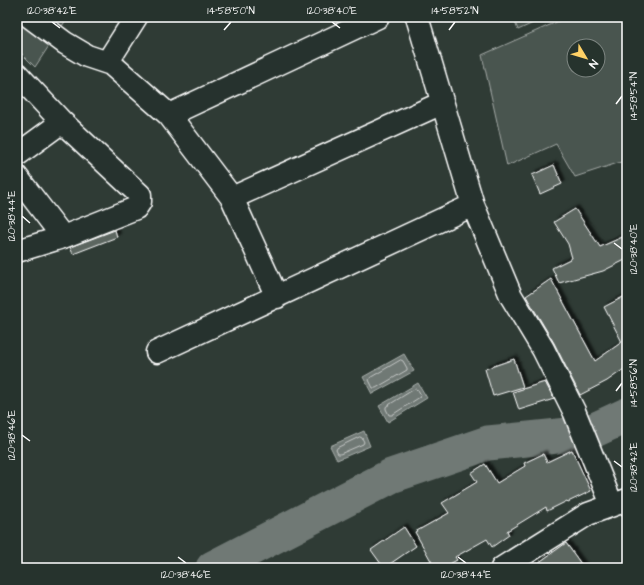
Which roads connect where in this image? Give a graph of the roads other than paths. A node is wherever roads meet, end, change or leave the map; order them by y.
1 (30, 17) edge
2 (136, 17) edge
3 (378, 17) edge
4 (416, 17) edge
5 (111, 64) junction
6 (17, 74) edge
7 (442, 103) junction
8 (169, 115) junction
9 (62, 122) junction
10 (17, 155) edge
11 (17, 177) edge
12 (232, 198) junction
13 (473, 205) junction
14 (63, 237) junction
15 (17, 251) edge
16 (277, 297) junction
17 (157, 352) dead end
18 (616, 501) edge
19 (502, 568) edge

1 - 5 street
2 - 5 street
3 - 8 street
4 - 7 street
5 - 8 street
6 - 9 street
7 - 12 street
7 - 13 street
8 - 12 street
9 - 10 street
9 - 14 street
11 - 14 street
12 - 16 street
13 - 16 street
13 - 18 street
14 - 15 street
16 - 17 street
18 - 19 street

